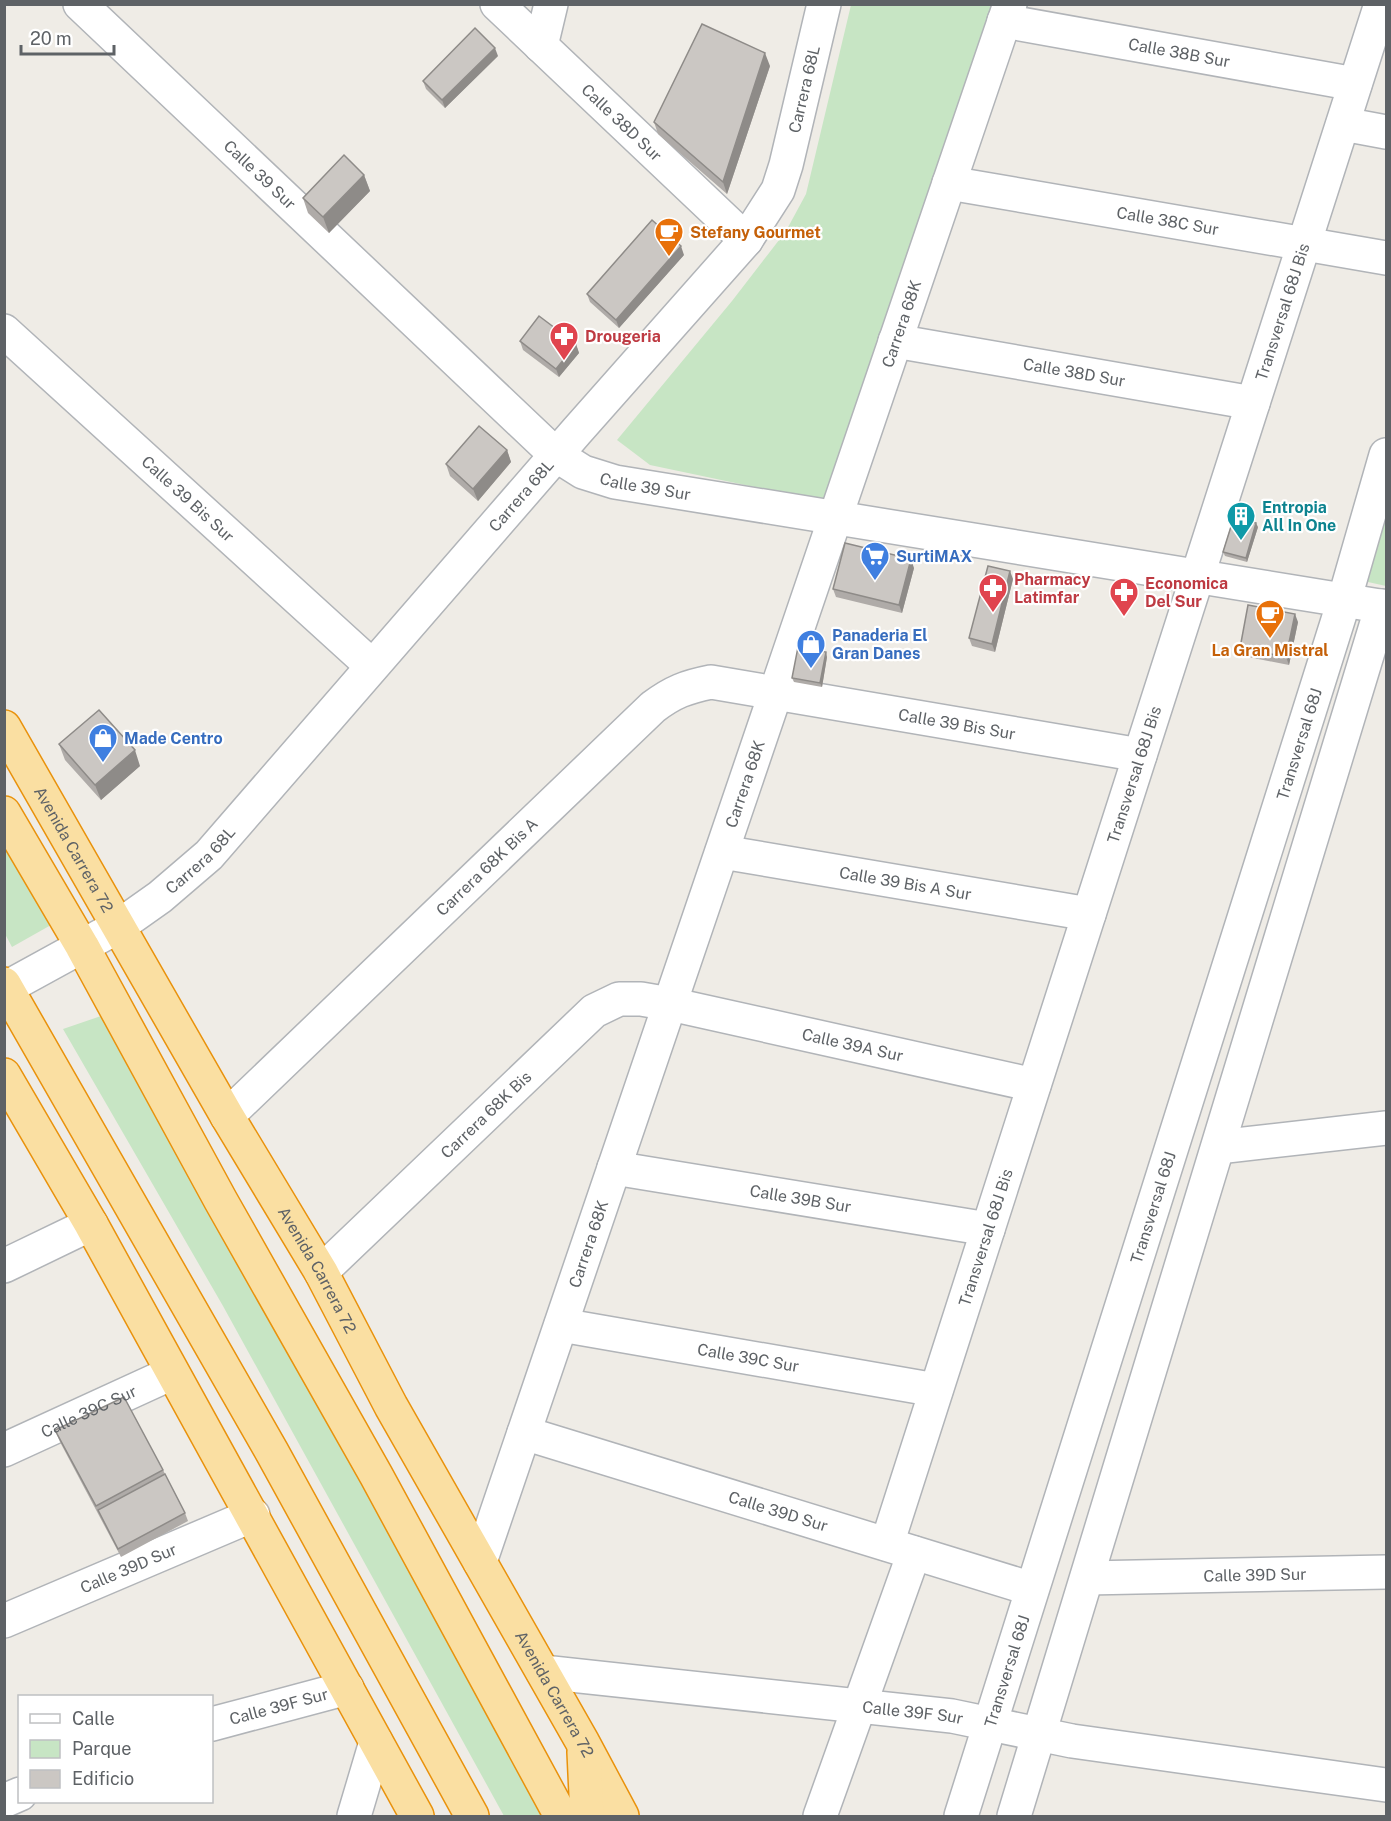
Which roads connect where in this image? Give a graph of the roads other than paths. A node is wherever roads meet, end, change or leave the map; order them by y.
1 (80, 4) edge
2 (498, 4) edge
3 (551, 4) edge
4 (824, 4) edge
5 (1366, 4) edge
6 (1381, 4) edge
7 (1007, 13) edge
8 (1369, 42) junction
9 (541, 46) junction
10 (1355, 84) junction
11 (1343, 124) junction
12 (1386, 132) edge
13 (949, 183) junction
14 (746, 240) junction
15 (1304, 244) junction
16 (1386, 258) edge
17 (4, 332) edge
18 (895, 341) junction
19 (1253, 403) junction
20 (556, 455) junction
21 (1386, 455) edge
22 (835, 519) junction
23 (1197, 578) junction
24 (1344, 601) junction
25 (1384, 607) edge
26 (372, 666) junction
27 (775, 694) junction
28 (4, 727) edge
29 (1140, 755) junction
30 (4, 813) edge
31 (722, 852) junction
32 (1089, 914) junction
33 (118, 926) junction
34 (82, 946) junction
35 (5, 987) edge
36 (670, 1004) junction
37 (4, 1076) edge
38 (1034, 1085) junction
39 (227, 1116) junction
40 (1386, 1128) edge
41 (1218, 1147) junction
42 (614, 1168) junction
43 (92, 1224) junction
44 (988, 1229) junction
45 (4, 1266) edge
46 (321, 1272) junction
47 (561, 1325) junction
48 (172, 1373) junction
49 (936, 1390) junction
50 (524, 1432) junction
51 (4, 1450) edge
52 (272, 1452) junction
53 (253, 1515) junction
54 (900, 1549) junction
55 (480, 1562) junction
56 (1386, 1572) edge
57 (1087, 1578) junction
58 (1032, 1589) junction
59 (4, 1621) edge
60 (543, 1672) junction
61 (347, 1688) junction
62 (860, 1705) junction
63 (213, 1724) edge
64 (990, 1724) junction
65 (1039, 1734) junction
66 (376, 1742) junction
67 (583, 1743) junction
68 (1386, 1785) edge
69 (18, 1795) edge
70 (4, 1801) edge
71 (354, 1816) edge
72 (417, 1816) edge
73 (472, 1816) edge
74 (561, 1816) edge
75 (587, 1816) edge
76 (622, 1816) edge
77 (820, 1816) edge
78 (961, 1816) edge
79 (1014, 1816) edge

1 - 20 street, Calle 39 Sur
2 - 9 street, Calle 38D Sur
3 - 9 street
4 - 14 street, Carrera 68L
5 - 8 street
6 - 8 street, Transversal 68J Bis
7 - 10 street, Calle 38B Sur
7 - 13 street, Carrera 68K
8 - 10 street, Transversal 68J Bis
9 - 14 street, Calle 38D Sur
10 - 11 street, Transversal 68J Bis
11 - 12 street
11 - 15 street, Transversal 68J Bis
13 - 15 street, Calle 38C Sur
13 - 18 street, Carrera 68K
14 - 20 street, Carrera 68L
15 - 16 street, Calle 38C Sur
15 - 19 street, Transversal 68J Bis
17 - 26 street, Calle 39 Bis Sur
18 - 19 street, Calle 38D Sur
18 - 22 street, Carrera 68K
19 - 23 street, Transversal 68J Bis
20 - 22 street, Calle 39 Sur
20 - 26 street, Carrera 68L
21 - 24 street, Transversal 68J
22 - 23 street, Calle 39 Sur
22 - 27 street, Carrera 68K
23 - 24 street, Calle 39 Sur
23 - 29 street, Transversal 68J Bis
24 - 25 street, Calle 39 Sur
24 - 58 street, Transversal 68J
25 - 41 street
26 - 33 street, Carrera 68L
27 - 29 street, Calle 39 Bis Sur
27 - 31 street, Carrera 68K
27 - 39 street, Carrera 68K Bis A
28 - 33 highway, Avenida Carrera 72
29 - 32 street, Transversal 68J Bis
30 - 34 highway
31 - 32 street, Calle 39 Bis A Sur
31 - 36 street, Carrera 68K
32 - 38 street, Transversal 68J Bis
33 - 34 street
33 - 39 highway, Avenida Carrera 72
34 - 35 street
34 - 74 highway
35 - 52 highway
36 - 38 street, Calle 39A Sur
36 - 42 street, Carrera 68K
36 - 46 street, Carrera 68K Bis
37 - 43 highway
38 - 44 street, Transversal 68J Bis
39 - 46 highway, Avenida Carrera 72
40 - 41 street
41 - 57 street
42 - 44 street, Calle 39B Sur
42 - 47 street, Carrera 68K
43 - 45 street
43 - 48 highway
44 - 49 street, Transversal 68J Bis
46 - 55 highway, Avenida Carrera 72
47 - 49 street, Calle 39C Sur
47 - 50 street, Carrera 68K
48 - 51 street, Calle 39C Sur
48 - 52 highway
48 - 53 highway
49 - 54 street, Transversal 68J Bis
50 - 54 street, Calle 39D Sur
50 - 55 street, Carrera 68K
52 - 73 highway
53 - 59 street, Calle 39D Sur
53 - 61 highway
54 - 58 street, Calle 39D Sur
54 - 62 street, Transversal 68J Bis
55 - 60 highway, Avenida Carrera 72
56 - 57 street, Calle 39D Sur
57 - 65 street
58 - 64 street, Transversal 68J
60 - 62 street, Calle 39F Sur
60 - 67 highway, Avenida Carrera 72
61 - 63 street, Calle 39F Sur
61 - 66 highway
62 - 64 street, Calle 39F Sur
62 - 77 street, Transversal 68J Bis
64 - 65 street, Calle 39F Sur
64 - 78 street, Transversal 68J
65 - 68 street, Calle 39F Sur
65 - 79 street
66 - 71 street
66 - 72 highway
67 - 75 highway
67 - 76 highway, Avenida Carrera 72
69 - 70 street

